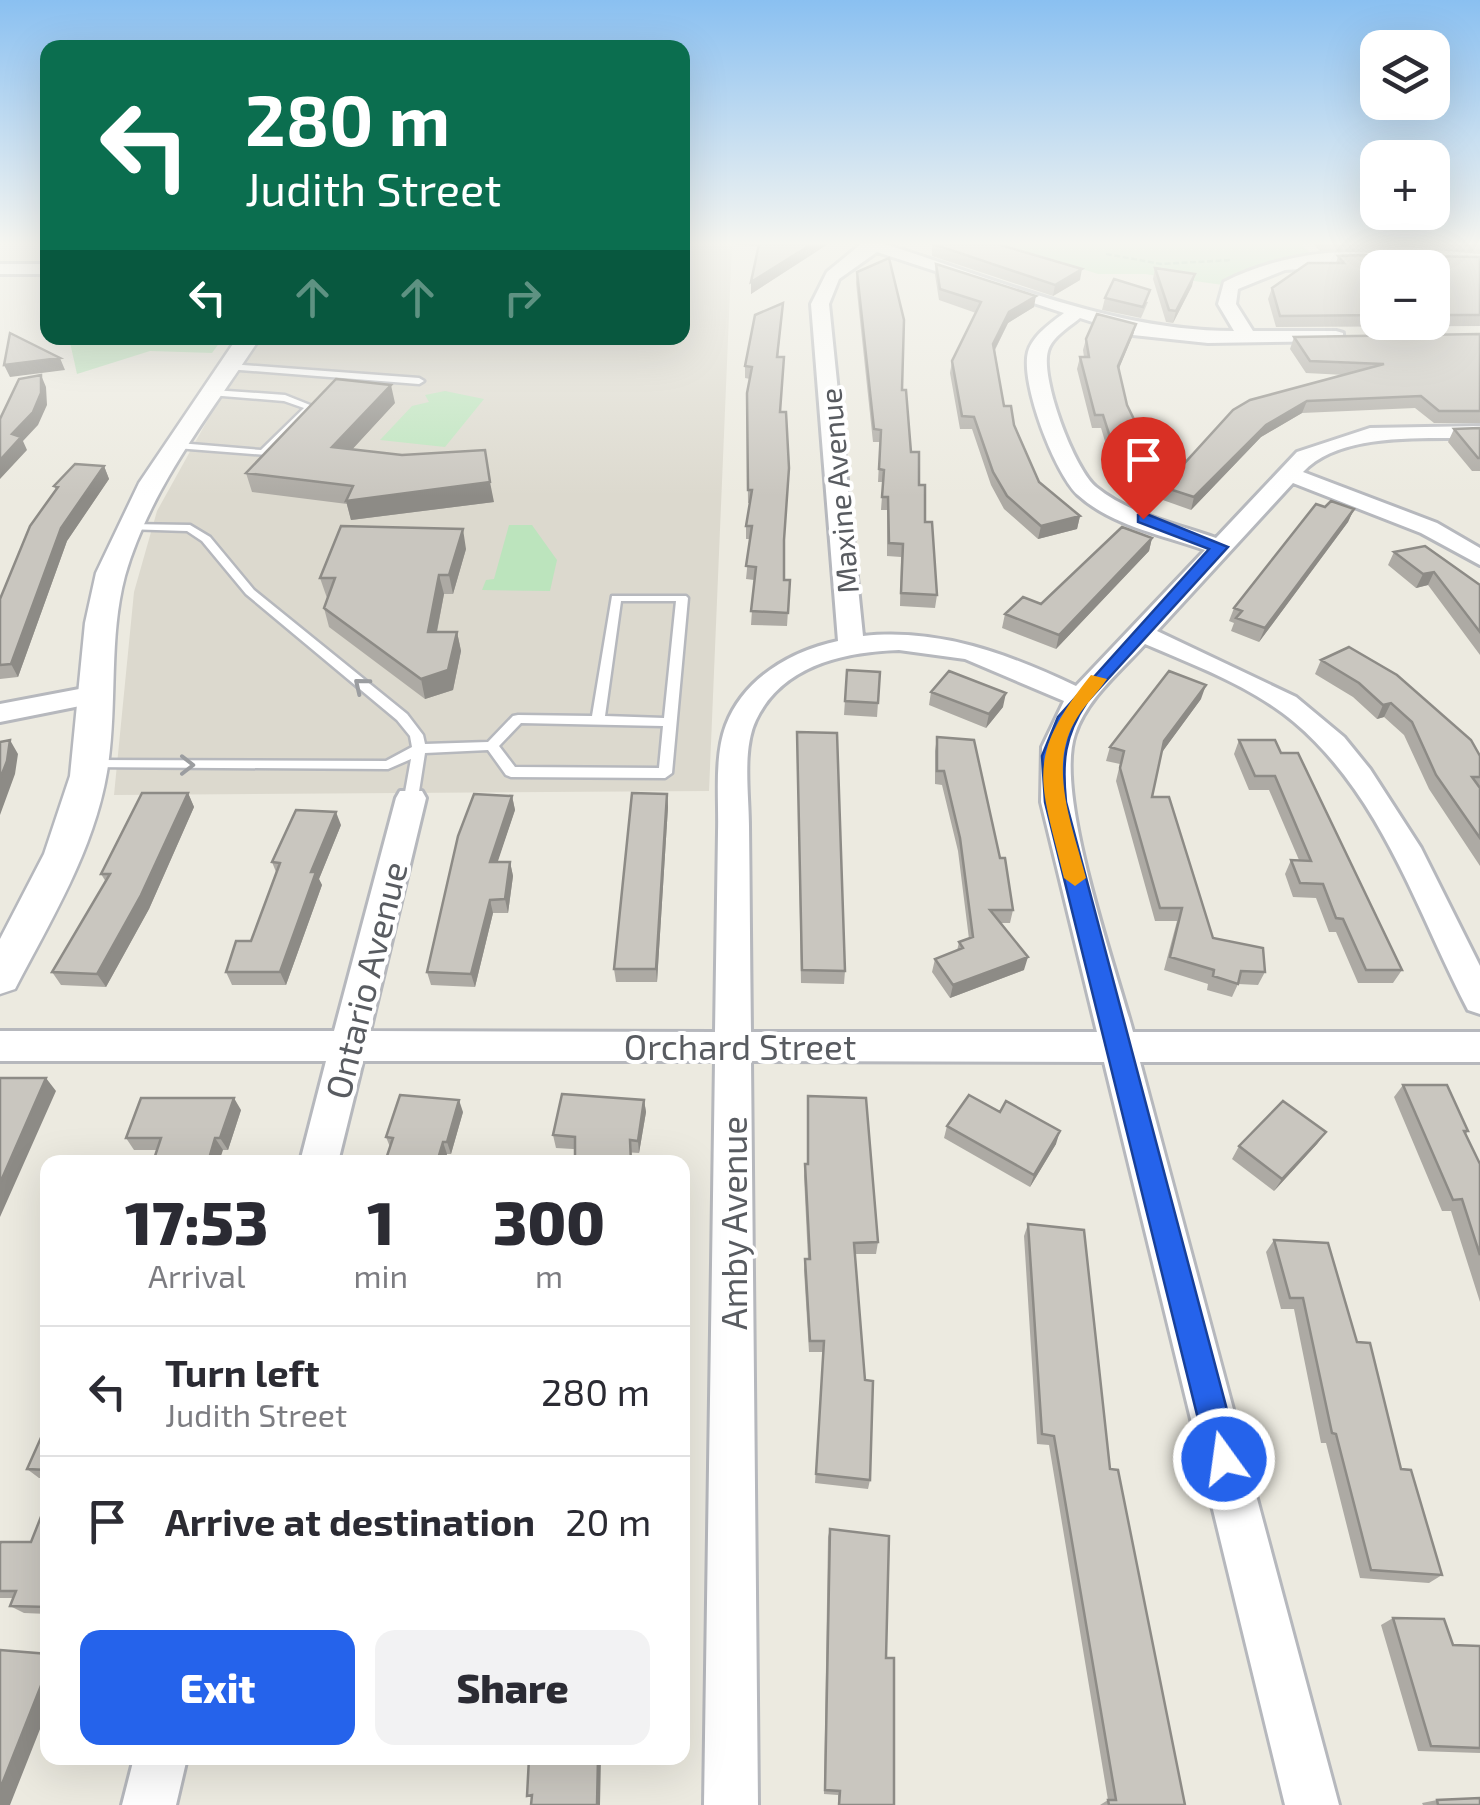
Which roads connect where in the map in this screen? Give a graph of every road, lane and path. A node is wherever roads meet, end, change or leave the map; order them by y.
1 (822, 328) edge
2 (1056, 328) edge
3 (1142, 328) edge
4 (1242, 328) edge
5 (1247, 337) junction
6 (1360, 337) edge
7 (244, 345) edge
8 (230, 367) junction
9 (418, 381) dead end
10 (213, 394) junction
11 (1480, 432) edge
12 (181, 443) junction
13 (1288, 473) junction
14 (128, 526) junction
15 (1220, 547) junction
16 (1480, 558) edge
17 (1141, 633) junction
18 (851, 644) junction
19 (95, 695) junction
20 (1080, 698) junction
21 (0, 713) edge
22 (598, 720) junction
23 (670, 722) junction
24 (492, 746) junction
25 (419, 749) junction
26 (90, 764) junction
27 (411, 798) joint
28 (0, 977) edge
29 (1480, 1000) edge
30 (350, 1045) junction
31 (0, 1046) edge
32 (734, 1046) junction
33 (1118, 1046) junction
34 (1480, 1046) edge
35 (321, 1155) edge
36 (159, 1765) edge
37 (149, 1805) edge
38 (731, 1805) edge
39 (1312, 1805) edge

1 - 18 street, Maxine Avenue
2 - 15 street
3 - 5 street
4 - 5 street
5 - 6 street
7 - 8 street
8 - 9 lane
8 - 10 street
10 - 12 street
10 - 12 lane
11 - 13 street
12 - 14 street
13 - 15 street
13 - 16 street
14 - 19 street
25 -> 14 lane
15 - 17 street
17 - 20 street
17 - 29 street
18 - 20 street, Amby Avenue
18 - 32 street, Amby Avenue
19 - 21 street
19 - 26 street
20 - 33 street
22 - 23 lane
22 - 23 lane
22 - 24 lane
23 - 24 lane
24 - 25 lane
26 -> 25 lane
25 - 27 lane
26 - 28 street
27 - 30 street, Ontario Avenue
30 - 31 street, Orchard Street
30 - 32 street, Orchard Street
30 - 35 street, Ontario Avenue
32 - 33 street, Orchard Street
32 - 38 street, Amby Avenue
33 - 34 street, Orchard Street
33 - 39 street
36 - 37 street

